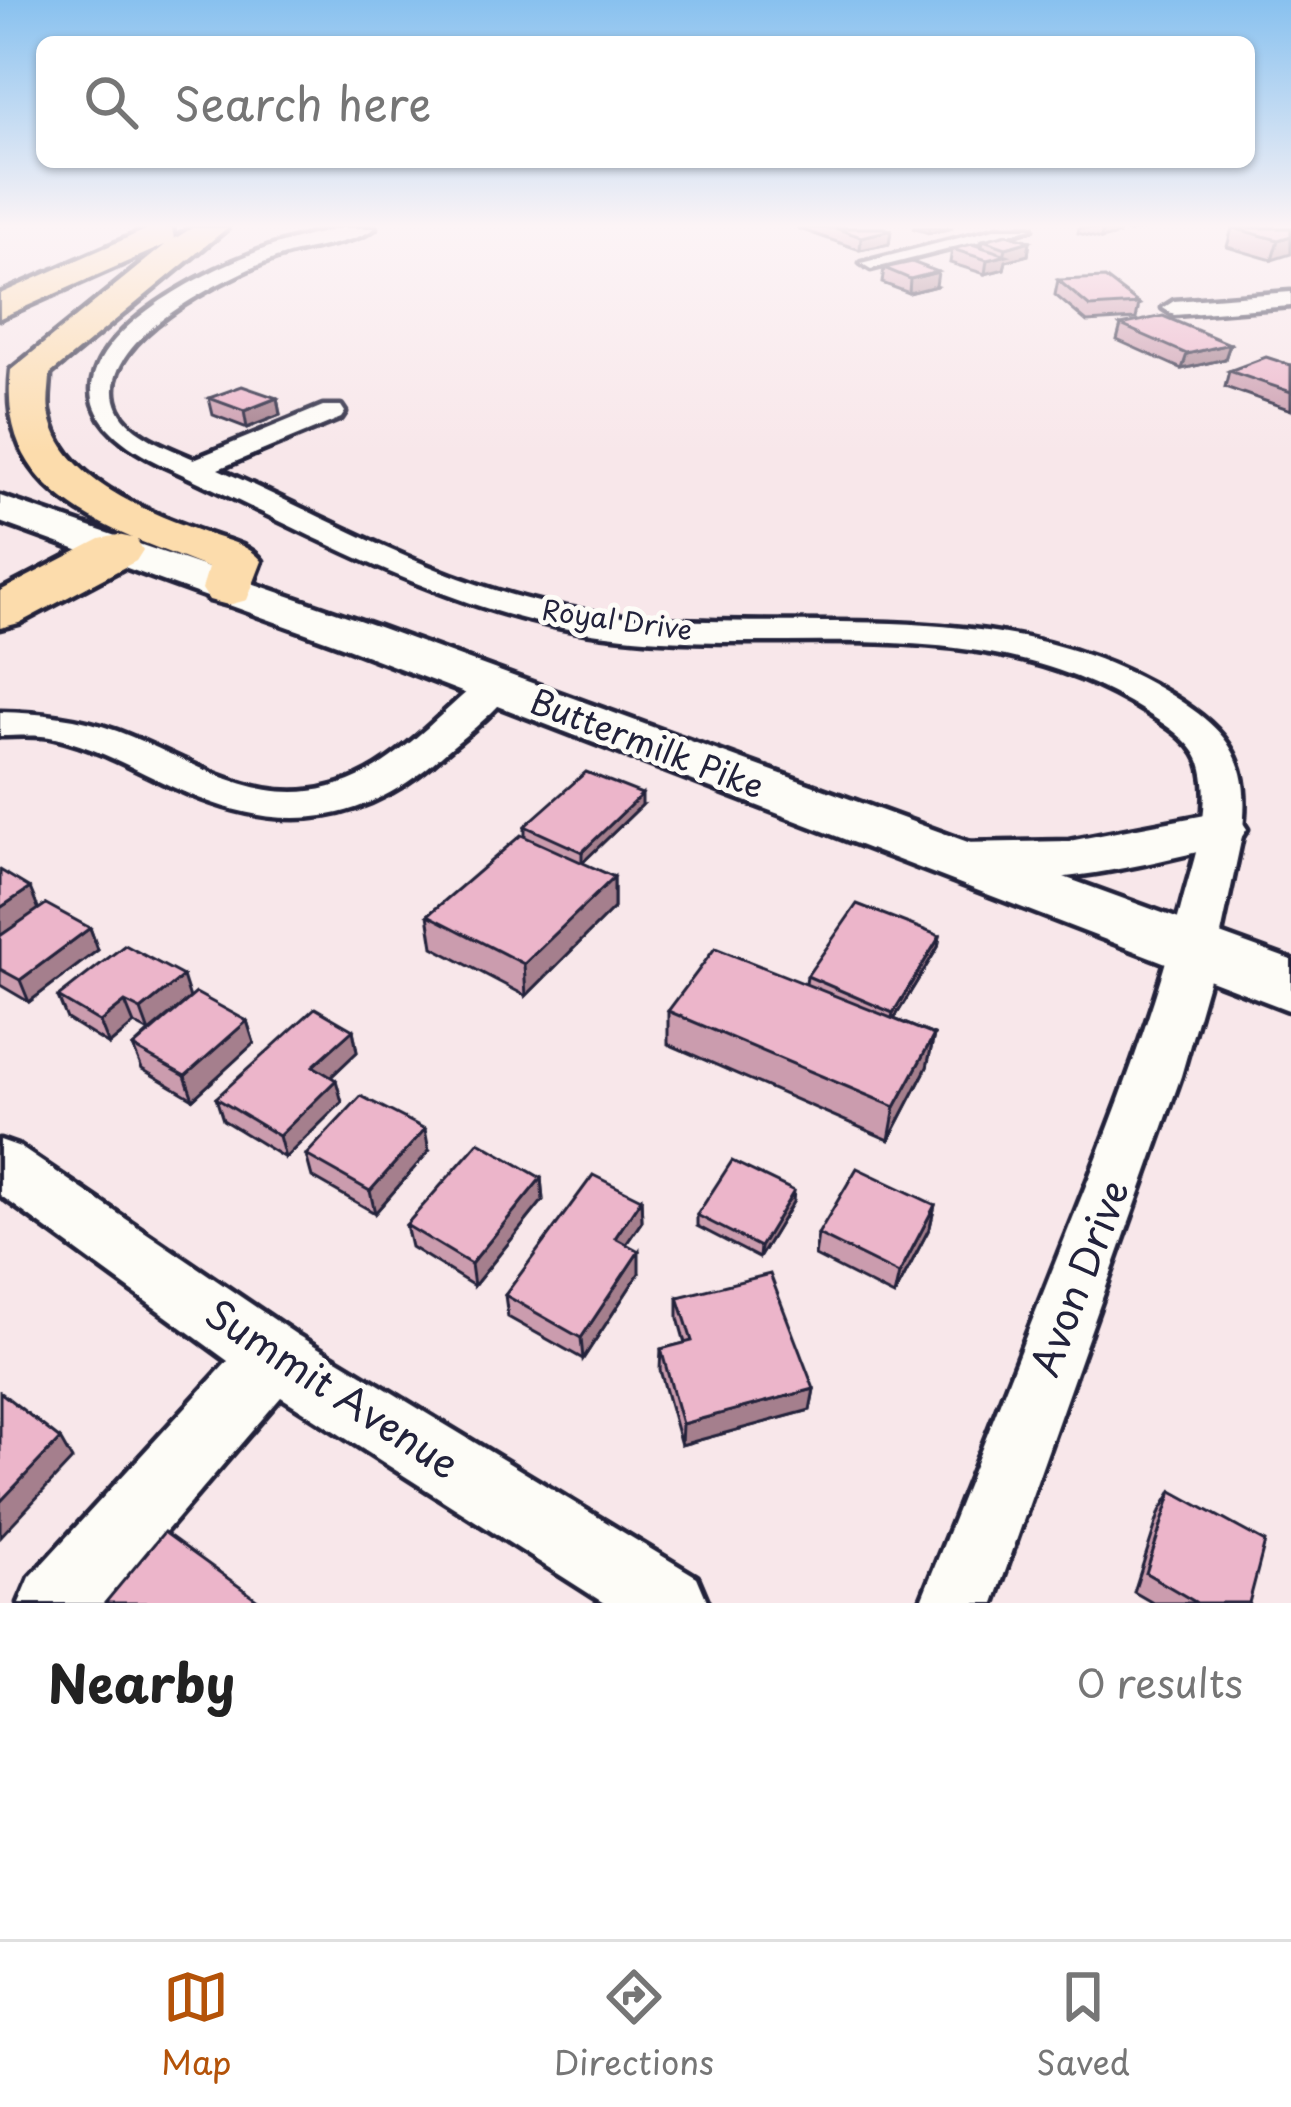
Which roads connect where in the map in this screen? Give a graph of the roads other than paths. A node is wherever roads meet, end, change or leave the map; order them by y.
1 (113, 303) edge
2 (173, 303) edge
3 (1242, 303) edge
4 (1174, 308) dead end
5 (332, 412) dead end
6 (194, 469) junction
7 (0, 508) edge
8 (118, 550) junction
9 (229, 589) junction
10 (0, 612) edge
11 (495, 687) junction
12 (0, 724) edge
13 (1221, 830) junction
14 (958, 861) junction
15 (1195, 950) junction
16 (1291, 986) edge
17 (0, 1164) edge
18 (274, 1357) junction
19 (56, 1603) edge
20 (670, 1603) edge
21 (957, 1603) edge

1 - 9 highway
2 - 6 street, Royal Drive
3 - 4 street
5 - 6 street
6 - 13 street, Royal Drive
7 - 8 main road, Buttermilk Pike
8 - 9 main road, Buttermilk Pike
8 - 10 highway
9 - 11 main road, Buttermilk Pike
11 - 12 street
11 - 14 main road, Buttermilk Pike
13 - 14 street
13 - 15 street, Royal Drive
14 - 15 main road, Buttermilk Pike
15 - 16 main road, Buttermilk Pike
15 - 21 street, Avon Drive
17 - 18 street, Summit Avenue
18 - 19 street
18 - 20 street, Summit Avenue

